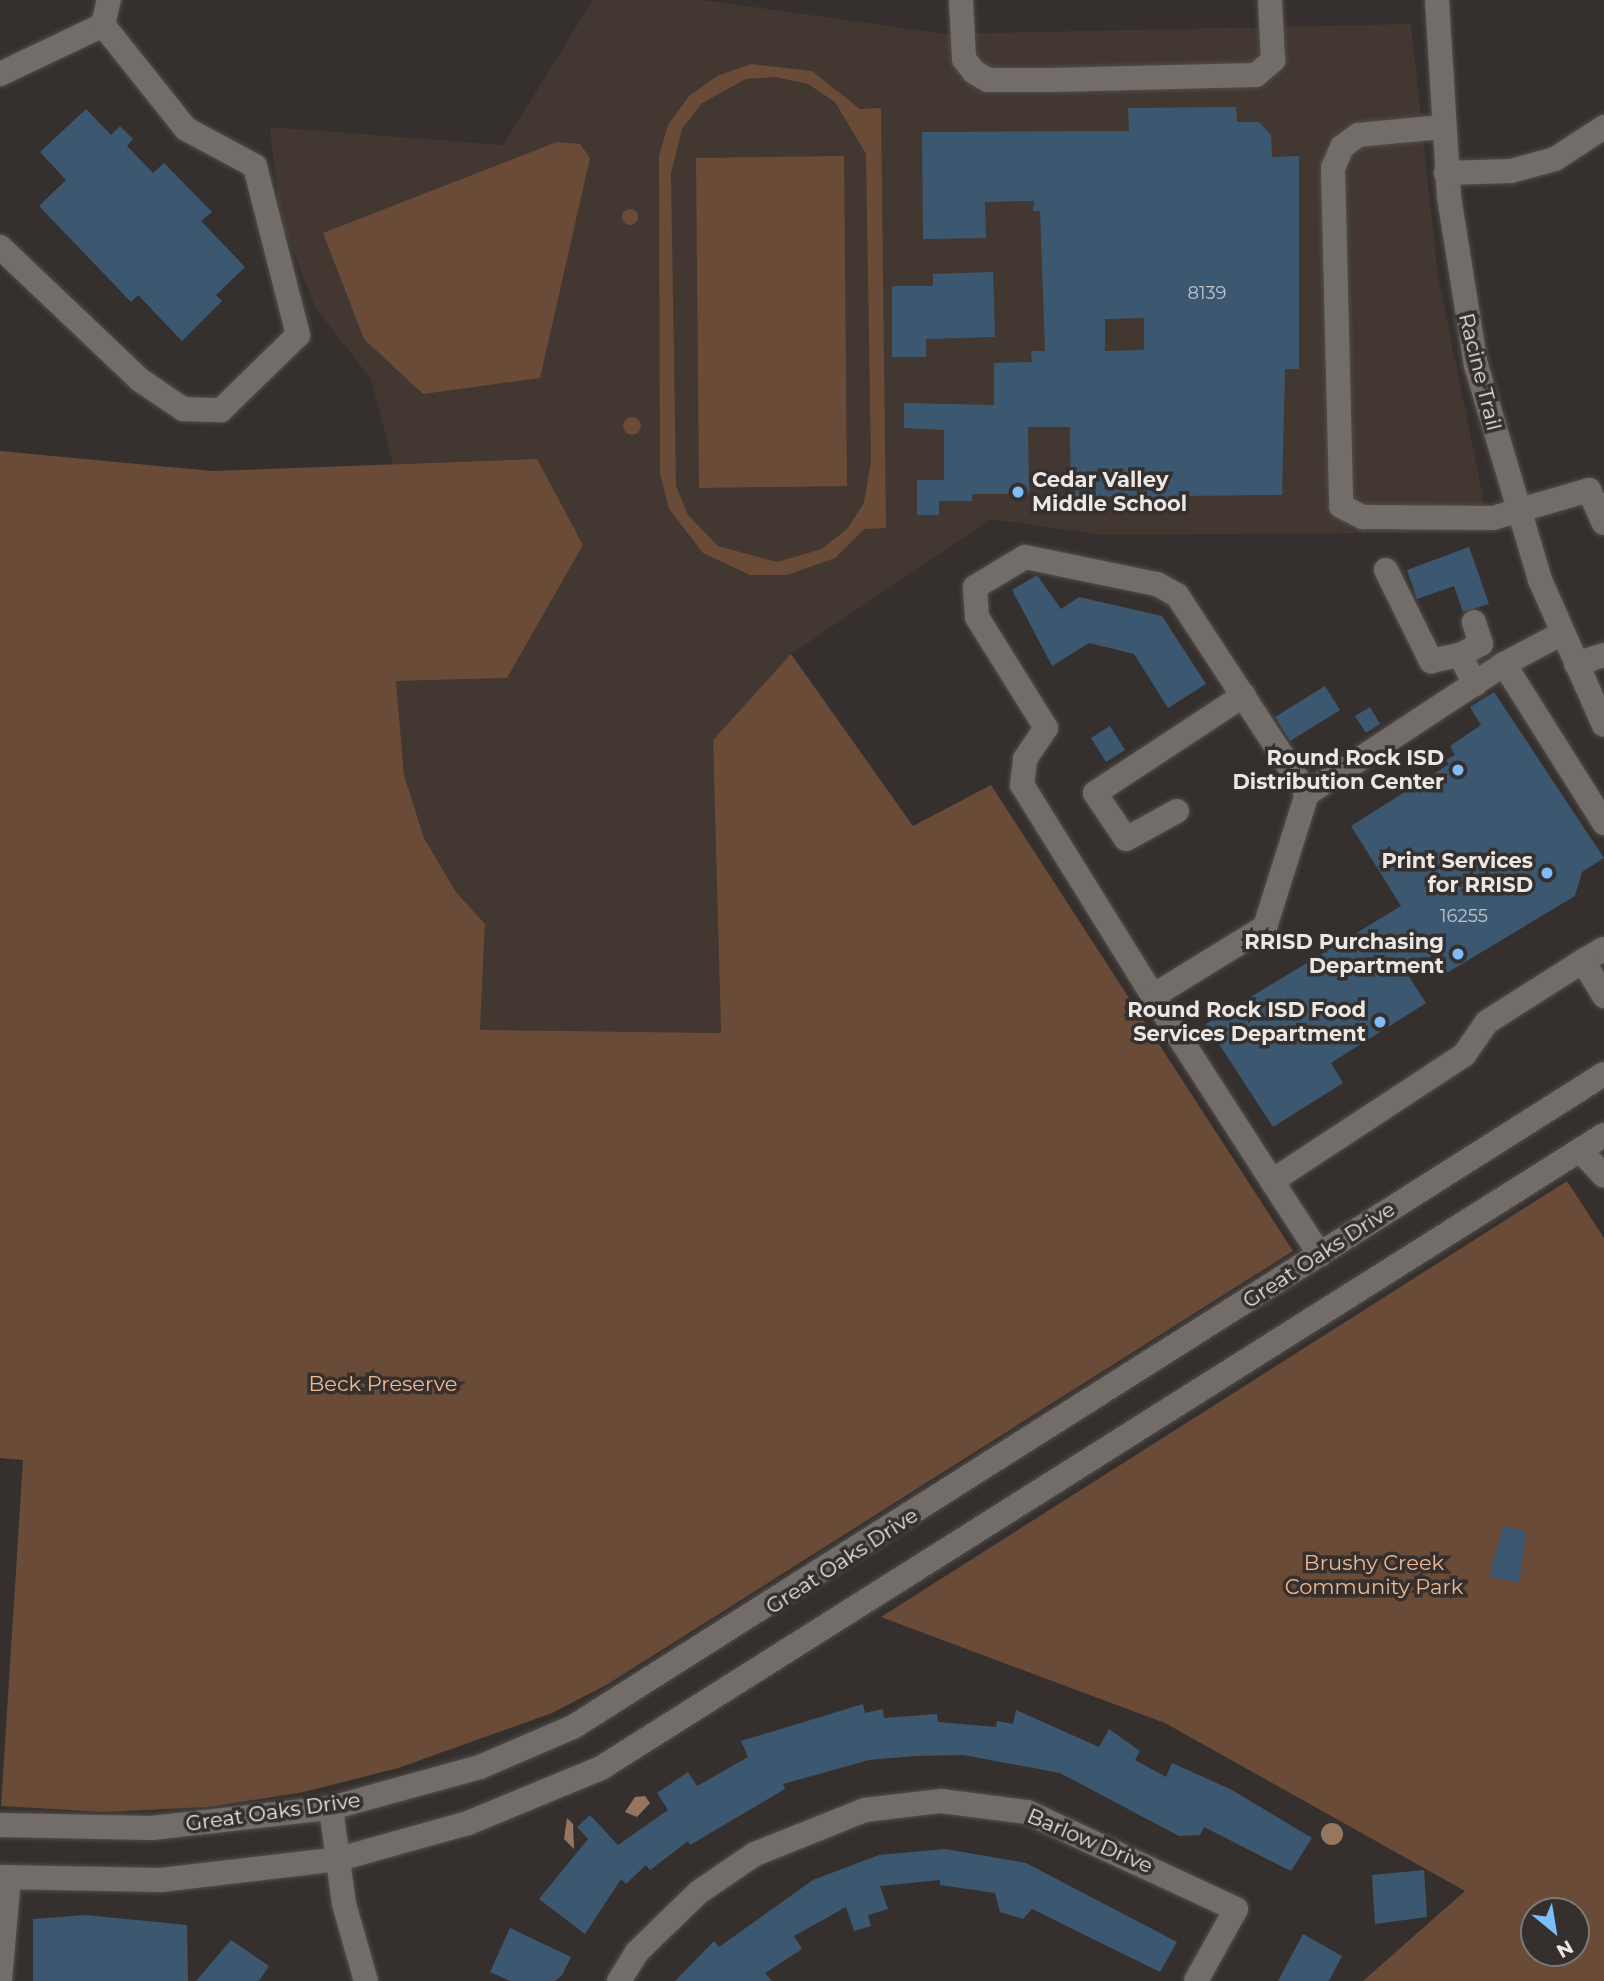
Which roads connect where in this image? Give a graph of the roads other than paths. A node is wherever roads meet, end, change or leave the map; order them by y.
1 (109, 0) edge
2 (944, 0) edge
3 (952, 0) edge
4 (961, 0) edge
5 (1270, 0) edge
6 (1437, 0) edge
7 (103, 25) junction
8 (0, 74) edge
9 (1442, 127) junction
10 (1604, 127) edge
11 (1446, 173) junction
12 (0, 247) edge
13 (1597, 486) edge
14 (1518, 512) junction
15 (1604, 523) edge
16 (1387, 570) dead end
17 (1474, 622) dead end
18 (1563, 633) junction
19 (1460, 655) junction
20 (1604, 655) edge
21 (1504, 664) junction
22 (1576, 664) junction
23 (1475, 684) junction
24 (1244, 695) junction
25 (1604, 725) edge
26 (1307, 794) junction
27 (1177, 811) dead end
28 (1604, 823) edge
29 (1604, 949) edge
30 (1583, 961) junction
31 (1153, 996) junction
32 (1604, 996) edge
33 (1604, 1074) edge
34 (1604, 1135) edge
35 (1580, 1150) junction
36 (1604, 1176) edge
37 (1272, 1181) junction
38 (1320, 1255) junction
39 (331, 1808) junction
40 (0, 1825) edge
41 (339, 1859) junction
42 (4, 1877) edge
43 (0, 1980) edge
44 (366, 1981) edge
45 (619, 1981) edge
46 (1196, 1981) edge

1 - 7 street
2 - 3 street
4 - 5 street
6 - 9 street, Racine Trail
7 - 8 street
7 - 12 street
9 - 11 street, Racine Trail
9 - 14 street
10 - 11 street
11 - 14 street, Racine Trail
13 - 14 street
13 - 15 street
14 - 18 street, Racine Trail
16 - 19 street
17 - 19 street
18 - 21 street
18 - 22 street, Racine Trail
19 - 23 street
20 - 22 street
21 - 23 street
21 - 28 street
22 - 25 street, Racine Trail
23 - 26 street
24 - 26 street
24 - 27 street
24 - 31 street
26 - 31 street
29 - 30 street
30 - 32 street
30 - 37 street
31 - 37 street
33 - 38 street, Great Oaks Drive
34 - 35 street
35 - 36 street
35 - 41 street
37 - 38 street
38 - 39 street, Great Oaks Drive
39 - 40 street, Great Oaks Drive
39 - 41 street
41 - 42 street
41 - 44 street
42 - 43 street
45 - 46 street, Barlow Drive

